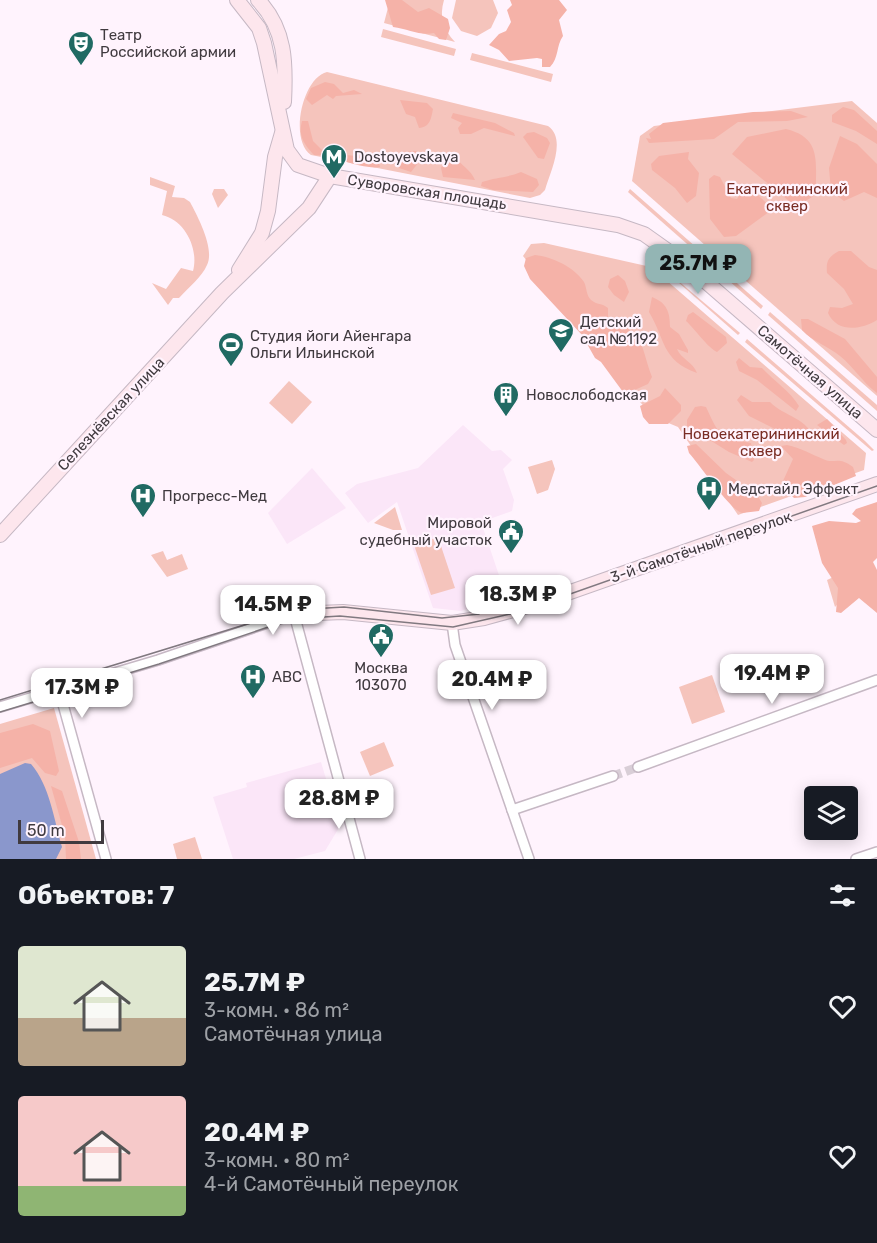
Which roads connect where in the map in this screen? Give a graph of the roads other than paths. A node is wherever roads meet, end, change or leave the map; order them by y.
1 (237, 0) edge
2 (258, 0) edge
3 (282, 135) junction
4 (330, 176) junction
5 (522, 208) joint
6 (222, 293) junction
7 (877, 430) edge
8 (877, 484) edge
9 (0, 535) edge
10 (294, 614) junction
11 (452, 623) junction
12 (877, 680) edge
13 (59, 690) junction
14 (0, 707) edge
15 (638, 767) tunnel mouth
16 (613, 776) tunnel mouth
17 (512, 810) junction
18 (877, 852) edge
19 (106, 859) edge
20 (360, 859) edge
21 (529, 859) edge
22 (856, 859) edge

1 - 3 main road, Суворовская площадь
2 - 3 main road
3 - 4 main road, Суворовская площадь
3 - 6 main road, Селезнёвская улица
4 - 5 main road, Суворовская площадь
4 - 6 main road, Селезнёвская улица
5 - 7 main road, Самотёчная улица
6 - 9 main road, Селезнёвская улица
8 - 11 main road, 3-й Самотёчный переулок
10 - 11 main road, 3-й Самотёчный переулок
10 - 13 street, 3-й Самотёчный переулок
10 - 20 street
11 - 17 street
12 - 15 street
13 - 14 street, 3-й Самотёчный переулок
13 - 19 street
16 - 17 street
17 - 21 street
18 - 22 street

